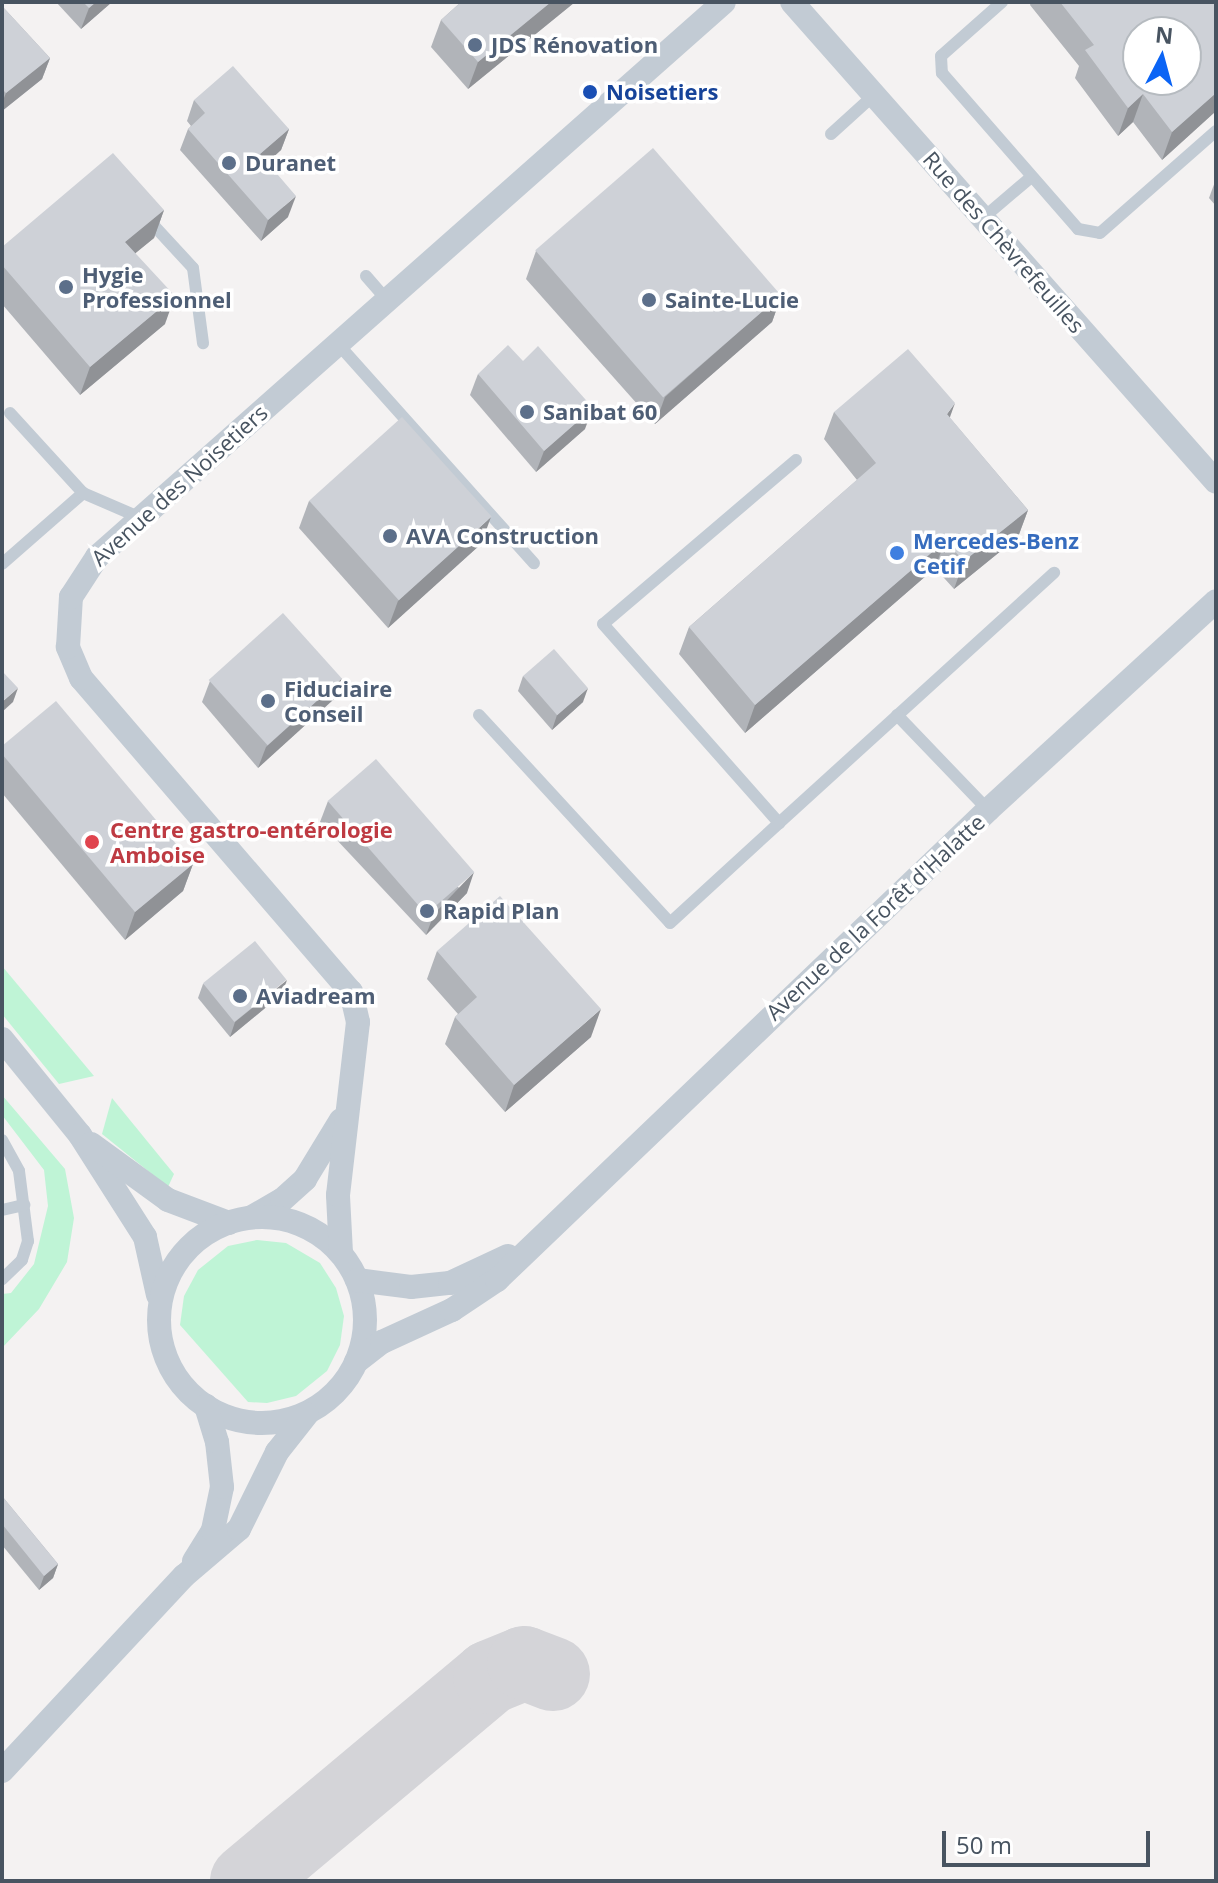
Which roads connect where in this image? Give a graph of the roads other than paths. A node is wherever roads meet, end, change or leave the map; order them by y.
1 (724, 2) edge
2 (792, 2) edge
3 (1002, 2) edge
4 (874, 95) junction
5 (1216, 131) edge
6 (831, 134) dead end
7 (1030, 178) junction
8 (137, 206) edge
9 (983, 218) junction
10 (366, 276) dead end
11 (387, 300) junction
12 (203, 343) dead end
13 (338, 344) junction
14 (10, 413) dead end
15 (796, 460) dead end
16 (1216, 482) edge
17 (83, 493) junction
18 (141, 518) junction
19 (534, 563) dead end
20 (2, 564) edge
21 (1054, 573) dead end
22 (1216, 601) edge
23 (479, 715) dead end
24 (897, 715) junction
25 (988, 810) junction
26 (779, 823) junction
27 (6, 1051) edge
28 (345, 1110) junction
29 (80, 1135) junction
30 (2, 1140) edge
31 (24, 1205) junction
32 (2, 1210) edge
33 (239, 1220) junction
34 (537, 1237) junction
35 (341, 1253) junction
36 (2, 1279) edge
37 (357, 1280) junction
38 (159, 1311) junction
39 (356, 1362) junction
40 (206, 1406) junction
41 (310, 1412) junction
42 (184, 1576) junction
43 (2, 1771) edge

1 - 11 street, Avenue des Noisetiers
2 - 4 street, Rue des Chèvrefeuilles
3 - 7 lane
4 - 6 lane
4 - 9 street, Rue des Chèvrefeuilles
5 - 7 lane
7 - 9 lane
8 - 12 lane
9 - 16 street, Rue des Chèvrefeuilles
10 - 11 lane
11 - 13 street, Avenue des Noisetiers
13 - 18 street, Avenue des Noisetiers
13 - 19 lane
14 - 17 lane
15 - 26 lane
17 - 18 lane
17 - 20 lane
18 - 28 street, Avenue des Noisetiers
21 - 24 lane
22 - 25 street, Avenue de la Forêt d'Halatte
23 - 26 lane
24 - 25 lane
24 - 26 lane
25 - 34 street, Avenue de la Forêt d'Halatte
27 - 29 street
28 - 33 street, Avenue des Noisetiers
28 - 35 street, Avenue des Noisetiers
29 - 33 street
29 - 38 street
30 - 31 lane
31 - 32 lane
31 - 36 lane
33 - 35 street
33 - 38 street
34 - 37 street, Avenue de la Forêt d'Halatte
34 - 39 street, Avenue de la Forêt d'Halatte
35 - 37 street
37 - 39 street
38 - 40 street
39 - 41 street
40 - 41 street
40 - 42 street
41 - 42 street
42 - 43 street

